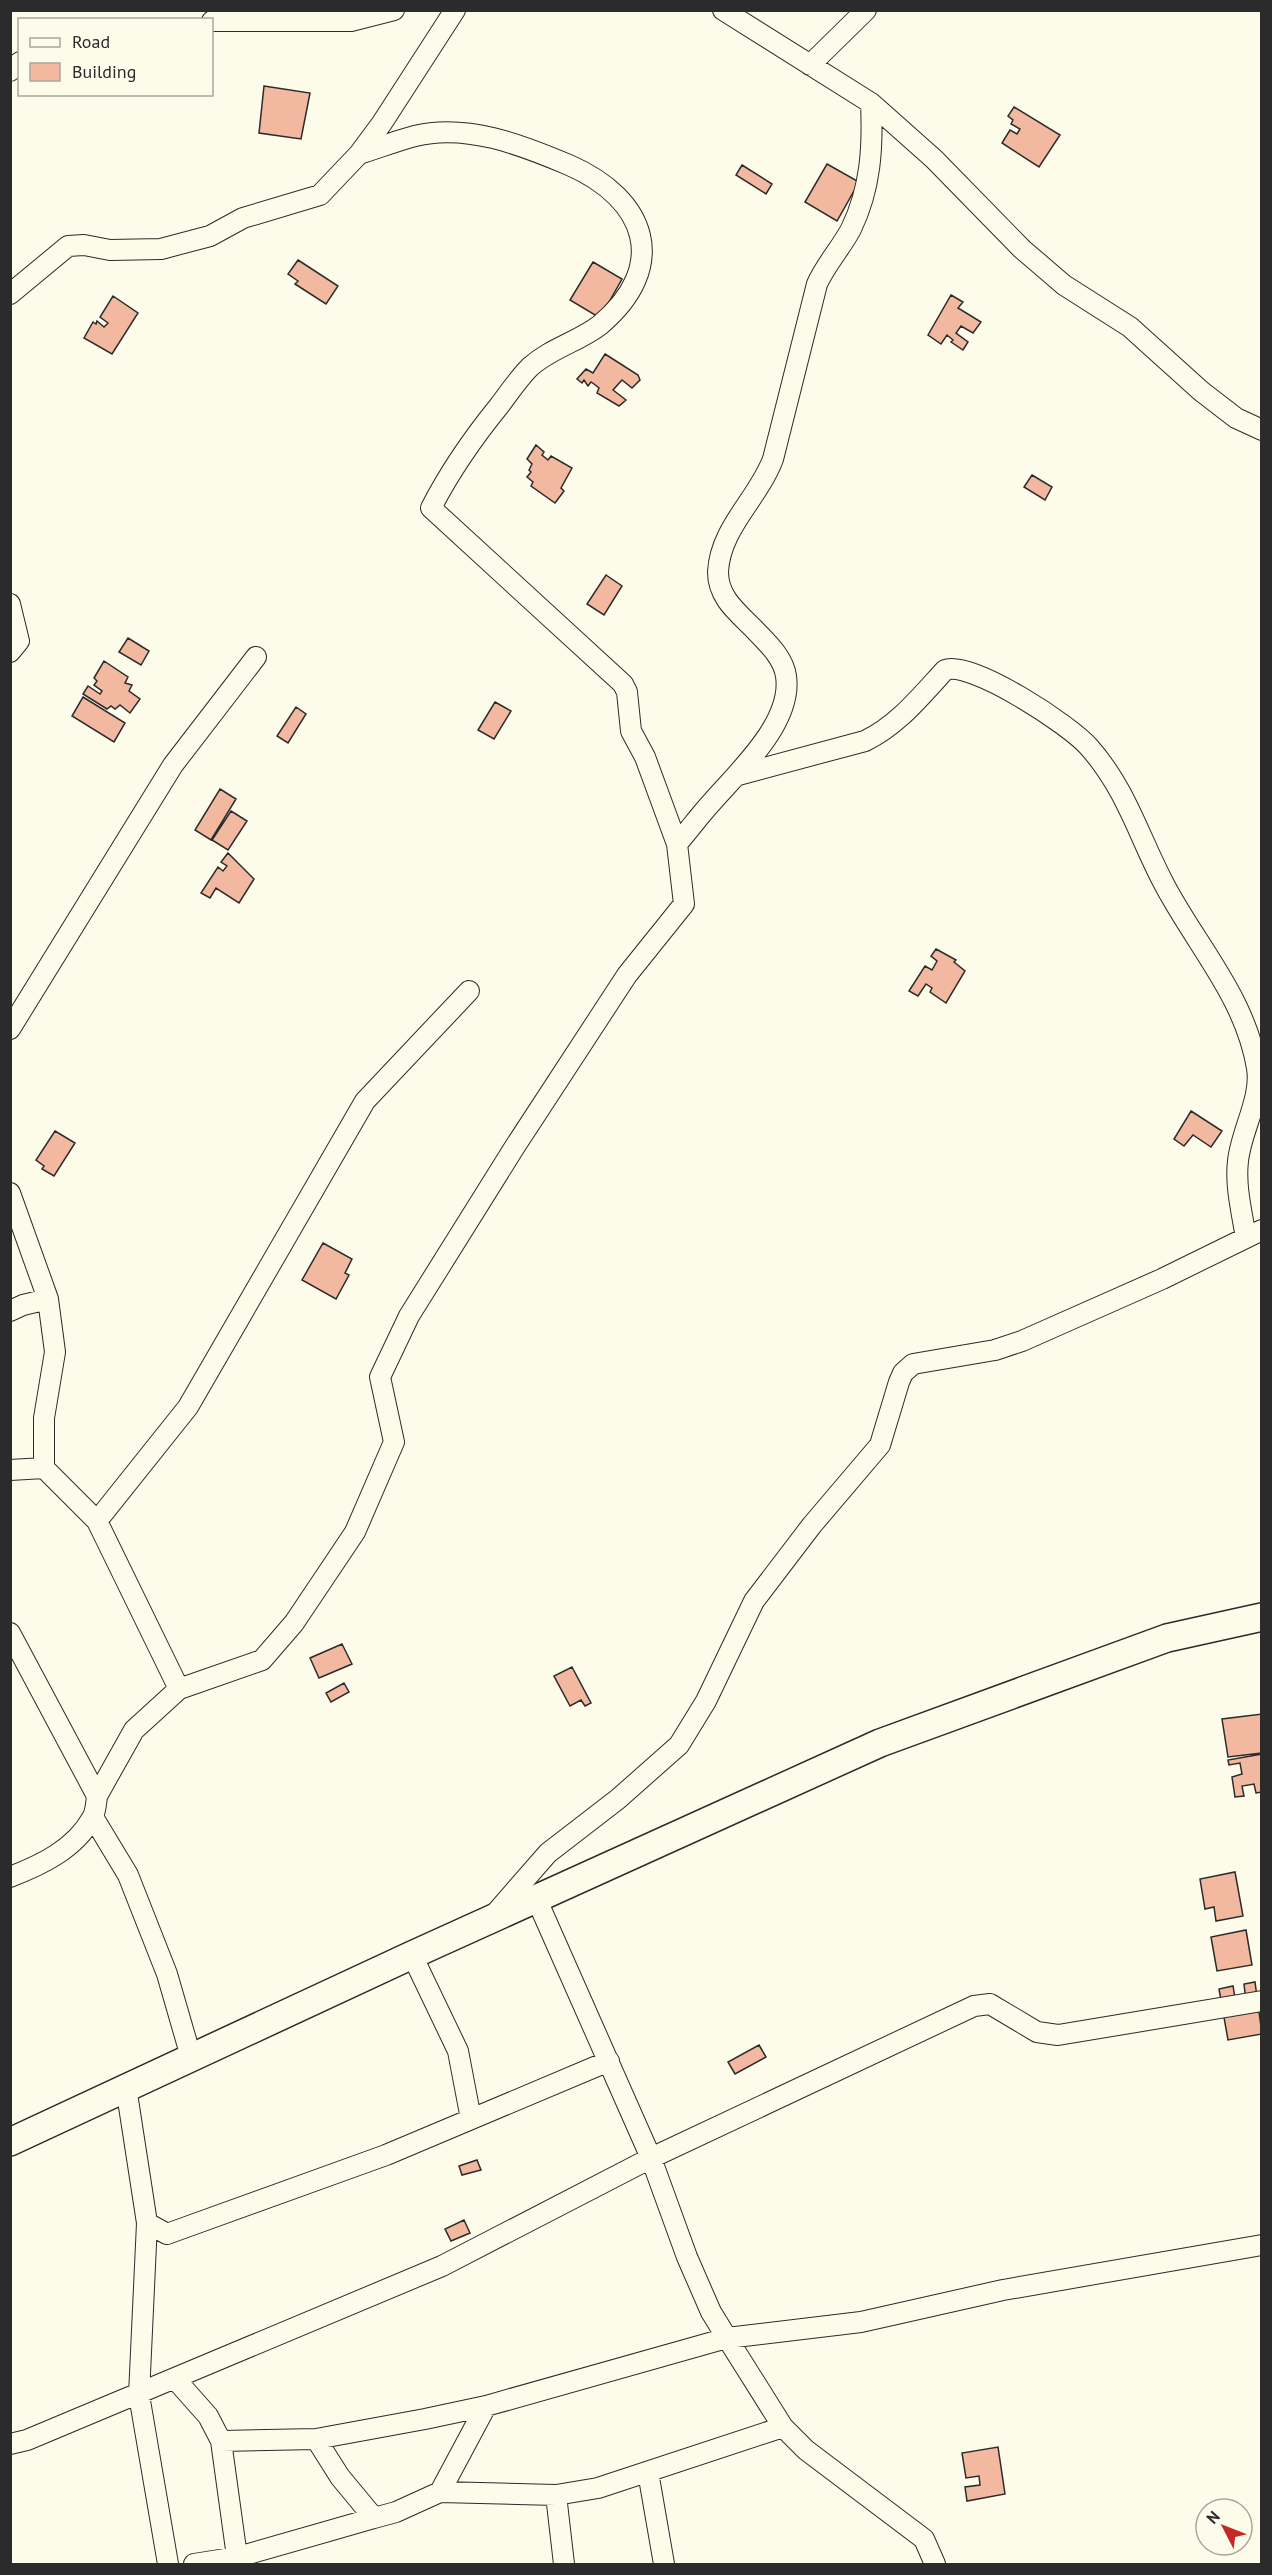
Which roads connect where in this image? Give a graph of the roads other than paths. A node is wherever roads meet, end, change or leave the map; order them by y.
1 (394, 10) edge
2 (455, 10) edge
3 (723, 10) edge
4 (866, 10) edge
5 (213, 21) edge
6 (810, 65) junction
7 (871, 103) junction
8 (382, 123) junction
9 (417, 136) junction
10 (359, 154) junction
11 (10, 294) edge
12 (1262, 430) edge
13 (10, 604) edge
14 (10, 652) edge
15 (256, 657) dead end
16 (738, 775) junction
17 (677, 844) junction
18 (470, 991) dead end
19 (10, 1029) edge
20 (10, 1193) edge
21 (1254, 1234) edge
22 (48, 1299) junction
23 (10, 1311) edge
24 (44, 1468) junction
25 (10, 1470) edge
26 (97, 1521) junction
27 (1262, 1617) edge
28 (10, 1633) edge
29 (179, 1689) junction
30 (97, 1796) junction
31 (93, 1817) junction
32 (10, 1877) edge
33 (536, 1898) junction
34 (491, 1918) junction
35 (412, 1955) junction
36 (1262, 2001) edge
37 (190, 2057) junction
38 (609, 2061) junction
39 (126, 2087) junction
40 (471, 2119) junction
41 (10, 2142) edge
42 (651, 2158) junction
43 (147, 2223) junction
44 (1262, 2245) edge
45 (727, 2338) junction
46 (176, 2380) junction
47 (139, 2395) junction
48 (486, 2406) junction
49 (783, 2427) junction
50 (316, 2439) junction
51 (221, 2441) junction
52 (10, 2444) edge
53 (648, 2472) junction
54 (440, 2492) junction
55 (556, 2495) junction
56 (374, 2518) junction
57 (238, 2561) edge
58 (168, 2565) edge
59 (194, 2565) edge
60 (564, 2565) edge
61 (664, 2565) edge
62 (936, 2565) edge

1 - 5 street
2 - 8 street
3 - 6 street
4 - 6 street
6 - 7 street
7 - 12 street
7 - 16 street
8 - 9 street
8 - 10 street
9 - 10 street
9 - 17 street
10 - 11 street
13 - 14 street
15 - 19 street
16 - 17 street
16 - 21 street
17 - 29 street
18 - 26 street
20 - 22 street
21 - 34 street
22 - 23 street
22 - 24 street
24 - 25 street
24 - 26 street
26 - 29 street
27 - 33 street
28 - 30 street
29 - 30 street
30 - 31 street
31 - 32 street
31 - 37 street
33 - 34 street
33 - 38 street
34 - 35 street
35 - 37 street
35 - 40 street
36 - 42 street
37 - 39 street
38 - 40 street
38 - 42 street
39 - 41 street
39 - 43 street
40 - 43 street
42 - 45 street
42 - 46 street
43 - 47 street
44 - 45 street
45 - 48 street
45 - 49 street
46 - 47 street
46 - 51 street
47 - 52 street
47 - 58 street
48 - 50 street
48 - 54 street
49 - 53 street
49 - 62 street
50 - 51 street
50 - 56 street
51 - 57 street
53 - 55 street
53 - 61 street
54 - 55 street
54 - 56 street
55 - 60 street
56 - 57 street
57 - 59 street

